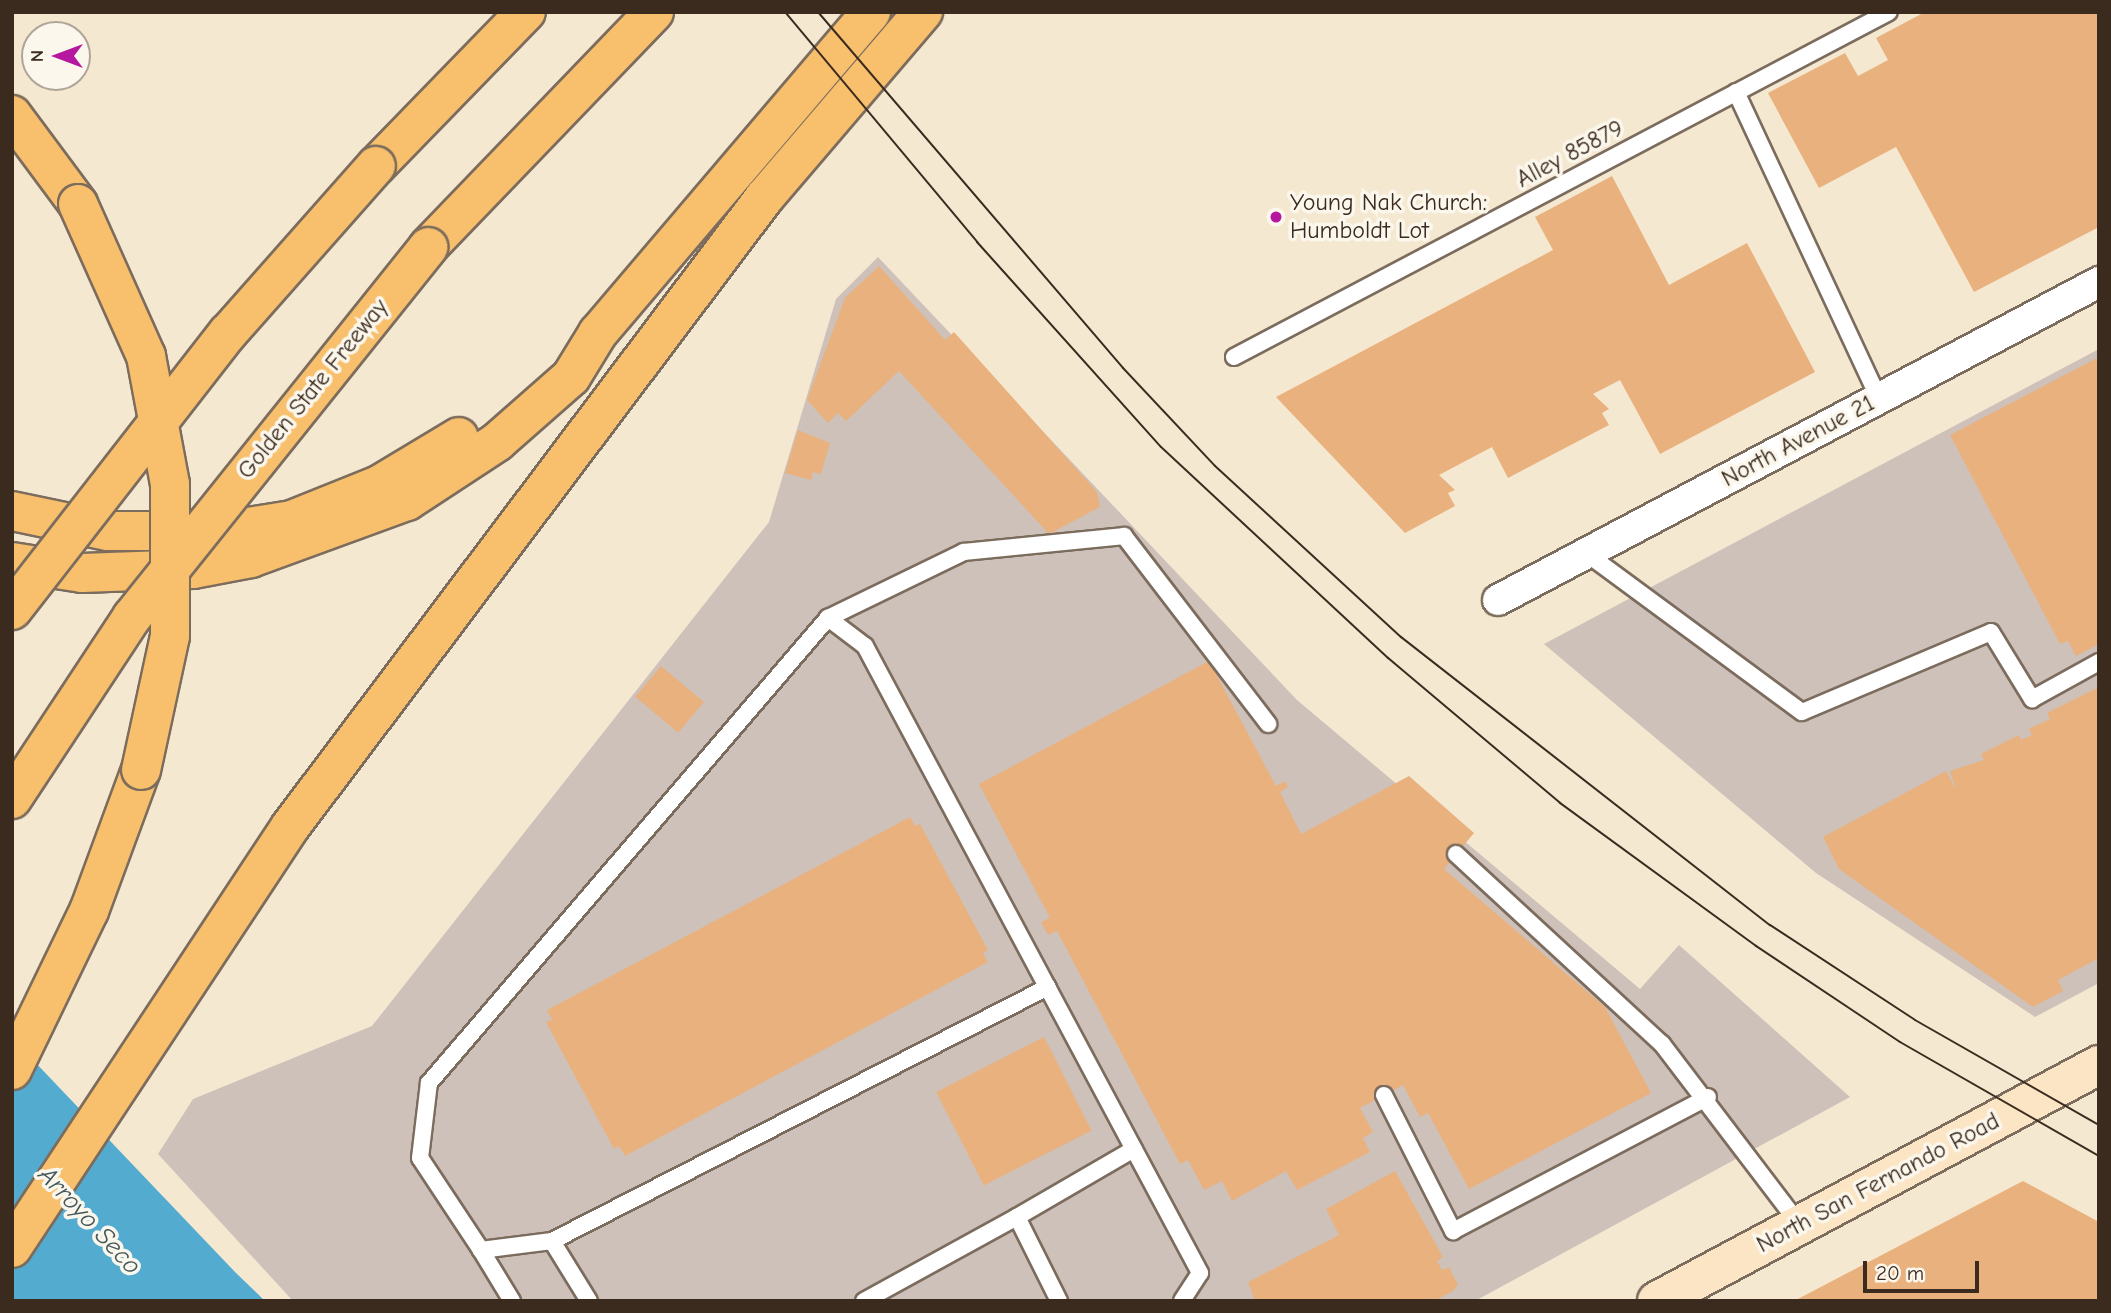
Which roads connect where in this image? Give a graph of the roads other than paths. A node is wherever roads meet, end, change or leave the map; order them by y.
1 (526, 12) edge
2 (654, 12) edge
3 (871, 12) edge
4 (923, 12) edge
5 (1889, 12) edge
6 (1736, 93) junction
7 (12, 115) edge
8 (2099, 282) edge
9 (598, 333) junction
10 (1234, 357) dead end
11 (1880, 398) junction
12 (12, 511) edge
13 (1586, 553) junction
14 (12, 562) edge
15 (1498, 600) dead end
16 (12, 610) edge
17 (828, 618) junction
18 (2099, 662) edge
19 (1268, 724) dead end
20 (12, 799) edge
21 (1456, 854) dead end
22 (1048, 987) junction
23 (2099, 1065) edge
24 (12, 1070) edge
25 (1384, 1095) dead end
26 (1708, 1097) junction
27 (1135, 1149) junction
28 (1017, 1217) junction
29 (1800, 1225) junction
30 (552, 1241) junction
31 (12, 1248) edge
32 (481, 1250) junction
33 (1671, 1297) edge
34 (512, 1301) edge
35 (589, 1301) edge
36 (864, 1301) edge
37 (1059, 1301) edge
38 (1182, 1301) edge

1 - 16 highway, bridge
2 - 20 highway, Golden State Freeway, bridge
3 - 9 highway
4 - 31 highway
5 - 6 lane, Alley 85879
6 - 10 lane, Alley 85879
6 - 11 lane
7 - 24 highway, bridge
8 - 11 street, North Avenue 21
9 - 12 highway
9 - 14 highway
11 - 13 street, North Avenue 21
13 - 15 street, North Avenue 21
13 - 18 lane
17 - 19 lane
17 - 22 lane
17 - 32 lane
21 - 26 lane
22 - 27 lane
22 - 30 lane
23 - 29 main road, North San Fernando Road
25 - 26 lane
26 - 29 lane
27 - 28 lane
27 - 38 lane
28 - 36 lane
28 - 37 lane
29 - 33 main road, North San Fernando Road
30 - 32 lane
30 - 35 lane
32 - 34 lane

